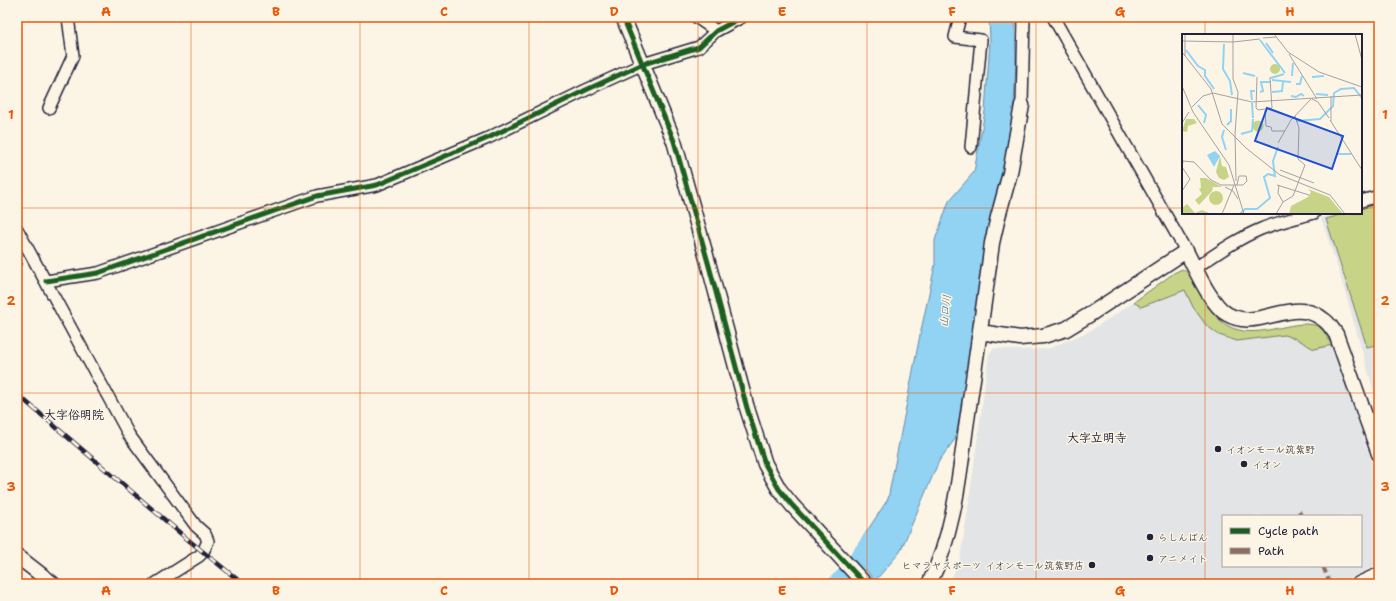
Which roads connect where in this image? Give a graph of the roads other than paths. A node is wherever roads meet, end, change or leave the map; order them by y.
1 (68, 17) edge
2 (623, 17) edge
3 (696, 17) edge
4 (742, 17) edge
5 (960, 17) edge
6 (1024, 17) edge
7 (1053, 17) edge
8 (716, 31) junction
9 (643, 64) junction
10 (1022, 105) joint
11 (49, 108) dead end
12 (971, 147) dead end
13 (1379, 196) edge
14 (1362, 201) edge
15 (1310, 214) edge
16 (17, 229) edge
17 (1186, 251) junction
18 (1195, 268) junction
19 (46, 281) junction
20 (980, 332) junction
21 (1379, 454) edge
22 (17, 556) edge
23 (1379, 575) edge
24 (53, 584) edge
25 (155, 584) edge
26 (865, 584) edge
27 (929, 584) edge
28 (1359, 584) edge

1 - 11 street
2 - 9 street
3 - 8 street
4 - 8 street
5 - 12 street
6 - 10 street
7 - 17 street
8 - 9 street
9 - 19 street
9 - 26 street
10 - 20 street
13 - 14 street
15 - 18 street
16 - 19 street
17 - 18 street
17 - 20 street
18 - 21 street
19 - 25 street
20 - 27 street
22 - 24 street
23 - 28 street

